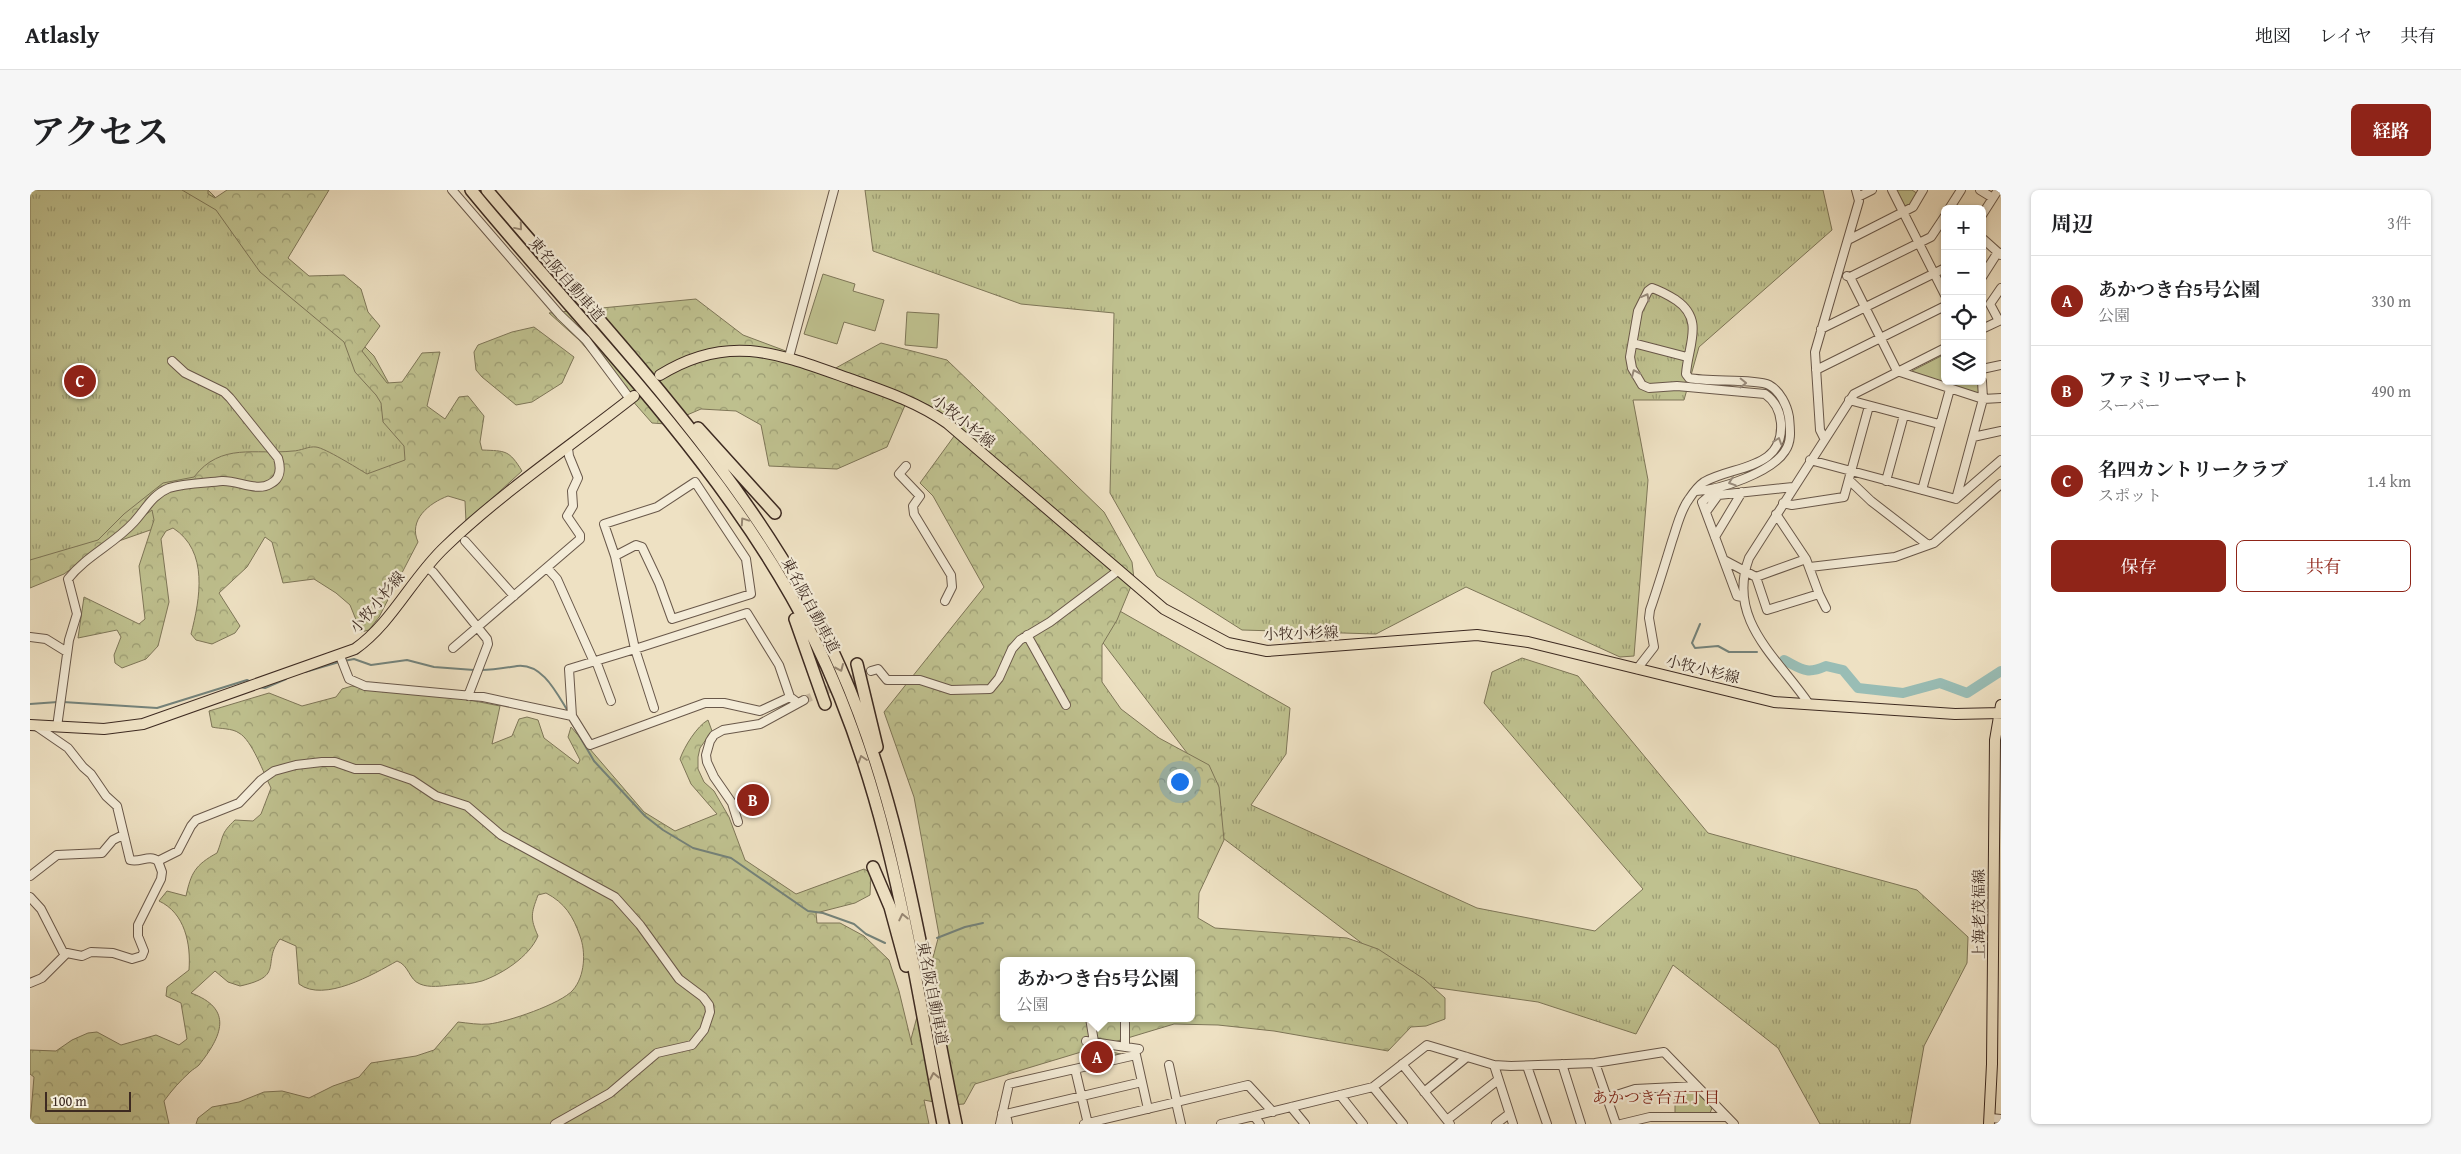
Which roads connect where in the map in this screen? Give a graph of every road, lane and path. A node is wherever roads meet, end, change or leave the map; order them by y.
1 (452, 190) edge
2 (471, 190) edge
3 (487, 190) edge
4 (834, 190) edge
5 (1872, 190) edge
6 (1892, 190) edge
7 (1923, 190) edge
8 (1961, 190) edge
9 (1980, 190) edge
10 (1998, 190) edge
11 (1857, 193) edge
12 (1993, 198) junction
13 (1952, 205) edge
14 (1986, 209) edge
15 (1903, 212) junction
16 (1941, 222) edge
17 (1848, 240) junction
18 (1986, 242) edge
19 (1919, 243) junction
20 (1999, 253) edge
21 (1941, 270) edge
22 (1986, 271) edge
23 (1838, 273) junction
24 (1934, 273) junction
25 (1850, 277) junction
26 (1941, 287) edge
27 (2001, 288) edge
28 (1866, 307) junction
29 (1941, 308) edge
30 (2000, 320) edge
31 (1986, 327) edge
32 (1821, 329) junction
33 (1881, 338) junction
34 (1633, 343) junction
35 (1941, 350) edge
36 (789, 357) junction
37 (1687, 357) junction
38 (632, 358) junction
39 (172, 361) dead end
40 (2001, 365) edge
41 (1986, 368) edge
42 (1816, 370) junction
43 (1897, 371) junction
44 (660, 375) dead end
45 (1982, 385) edge
46 (1950, 389) junction
47 (632, 398) joint
48 (2001, 398) edge
49 (1983, 399) junction
50 (1849, 400) junction
51 (1869, 406) junction
52 (1904, 415) junction
53 (1939, 424) junction
54 (2001, 431) edge
55 (1972, 437) junction
56 (1824, 438) junction
57 (568, 448) junction
58 (1810, 460) junction
59 (2001, 460) edge
60 (906, 466) dead end
61 (1850, 475) junction
62 (1886, 481) junction
63 (2001, 484) edge
64 (1793, 487) junction
65 (1922, 490) junction
66 (1696, 491) junction
67 (1742, 492) junction
68 (1956, 500) junction
69 (1783, 503) junction
70 (775, 513) dead end
71 (1776, 514) junction
72 (1715, 537) junction
73 (756, 539) junction
74 (465, 540) dead end
75 (1928, 545) junction
76 (615, 556) junction
77 (1806, 559) junction
78 (1724, 560) junction
79 (426, 567) junction
80 (547, 568) junction
81 (1810, 568) junction
82 (1118, 570) junction
83 (1744, 571) junction
84 (1756, 577) junction
85 (1820, 594) junction
86 (514, 596) junction
87 (1742, 597) junction
88 (945, 601) dead end
89 (1826, 608) dead end
90 (478, 626) junction
91 (1027, 635) junction
92 (30, 637) edge
93 (453, 648) dead end
94 (635, 649) junction
95 (67, 652) junction
96 (341, 660) junction
97 (595, 662) junction
98 (857, 664) dead end
99 (1637, 669) junction
100 (871, 671) dead end
101 (468, 696) junction
102 (790, 697) junction
103 (611, 701) dead end
104 (825, 704) dead end
105 (1809, 704) junction
106 (1066, 705) dead end
107 (654, 708) dead end
108 (2000, 710) edge
109 (570, 716) junction
110 (33, 725) edge
111 (57, 727) junction
112 (738, 822) dead end
113 (123, 835) junction
114 (899, 848) junction
115 (1997, 856) edge
116 (158, 861) junction
117 (872, 867) dead end
118 (30, 876) edge
119 (30, 897) edge
120 (1998, 920) edge
121 (64, 954) junction
122 (30, 983) edge
123 (1090, 1022) edge
124 (1125, 1023) dead end
125 (927, 1043) junction
126 (1126, 1047) junction
127 (1140, 1049) dead end
128 (1125, 1057) junction
129 (1467, 1057) junction
130 (1595, 1063) junction
131 (1402, 1064) junction
132 (1562, 1064) junction
133 (1169, 1065) dead end
134 (1494, 1065) junction
135 (1527, 1066) junction
136 (1076, 1069) junction
137 (1498, 1080) junction
138 (1142, 1082) junction
139 (1698, 1086) junction
140 (1373, 1087) junction
141 (1424, 1092) junction
142 (1340, 1095) junction
143 (1082, 1096) junction
144 (1607, 1098) junction
145 (1177, 1102) junction
146 (1291, 1107) junction
147 (1148, 1109) junction
148 (1273, 1112) junction
149 (1004, 1113) junction
150 (1509, 1114) junction
151 (1254, 1116) junction
152 (1727, 1116) junction
153 (1994, 1120) edge
154 (1449, 1122) edge
155 (555, 1124) edge
156 (943, 1124) edge
157 (956, 1124) edge
158 (1000, 1124) edge
159 (1008, 1124) edge
160 (1087, 1124) edge
161 (1181, 1124) edge
162 (1221, 1124) edge
163 (1260, 1124) edge
164 (1305, 1124) edge
165 (1363, 1124) edge
166 (1403, 1124) edge
167 (1496, 1124) edge
168 (1513, 1124) edge
169 (1547, 1124) edge
170 (1581, 1124) edge
171 (1616, 1124) edge
172 (1621, 1124) edge
173 (1734, 1124) edge

1 - 47 street
73 -> 2 highway, 東名阪自動車道
3 -> 38 highway, 東名阪自動車道
4 - 36 street
5 - 11 street
6 - 15 street
7 - 15 street
8 - 13 street
9 - 12 street
10 - 12 street
11 - 17 street
12 - 14 street
15 - 17 street
15 - 19 street
16 - 19 street
17 - 23 street
18 - 20 street
19 - 24 street
19 - 25 street
20 - 22 street
21 - 24 street
23 - 25 street
23 - 32 street
24 - 26 street
24 - 28 street
25 - 28 street
27 - 30 street
28 - 32 street
28 - 33 street
29 - 33 street
30 - 31 street
32 - 42 street
33 - 42 street
33 - 43 street
34 - 37 street
34 -> 37 street
66 -> 34 street
35 - 43 street
36 - 44 main road, 小牧小杉線
36 - 82 main road, 小牧小杉線
37 -> 66 street
38 - 70 highway
38 -> 114 highway, 東名阪自動車道
39 - 95 street
40 - 41 street
42 - 56 street
43 - 46 street
43 - 50 street
45 - 49 street
46 - 49 street
46 - 53 street
47 - 57 main road, 小牧小杉線
48 - 49 street
49 - 55 street
50 - 51 street
50 - 56 street
51 - 52 street
51 - 61 street
52 - 53 street
52 - 62 street
53 - 65 street
54 - 55 street
55 - 68 street
56 - 58 street
57 - 79 main road, 小牧小杉線
57 - 80 street
58 - 61 street
58 - 64 street
59 - 68 street
60 - 88 street
61 - 62 street
61 - 69 street
61 - 75 street
62 - 65 street
63 - 75 street
64 - 67 street
64 - 69 street
65 - 68 street
66 - 99 street
67 - 72 street
67 - 72 street
69 - 71 street
71 - 77 street
71 - 83 street
72 - 78 street
73 - 104 highway
125 -> 73 highway, 東名阪自動車道
74 - 86 street
75 - 81 street
76 - 76 street
76 - 94 street
77 - 81 street
77 - 84 street
78 - 83 street
78 - 87 street
79 - 90 street
79 - 96 main road, 小牧小杉線
80 - 86 street
80 - 97 street
81 - 85 street
82 - 91 street
82 - 99 main road, 小牧小杉線
83 - 84 street
83 - 87 street
84 - 85 street
85 - 89 street
86 - 90 street
87 - 105 street
90 - 93 street
90 - 101 street
91 - 100 street
91 - 106 street
92 - 95 street
94 - 97 street
94 - 102 street
94 - 107 street
95 - 111 street
96 - 101 street
96 - 111 main road, 小牧小杉線
97 - 103 street
97 - 109 street
98 - 114 highway
99 - 105 main road, 小牧小杉線
101 - 109 street
102 - 109 street
102 - 112 street
105 - 108 main road, 小牧小杉線
108 - 115 main road, 上海老茂福線
110 - 111 main road, 小牧小杉線
110 - 113 street
113 - 116 street
113 - 118 street
114 - 157 highway, 東名阪自動車道
115 - 120 main road, 上海老茂福線
116 - 121 street
116 - 155 street
117 - 125 highway
119 - 121 street
120 - 153 main road, 上海老茂福線
121 - 122 street
123 - 126 street
124 - 126 street
156 -> 125 highway, 東名阪自動車道
126 - 127 street
126 - 128 street
128 - 136 street
128 - 138 street
129 - 131 street
129 - 134 street
129 - 141 street
130 - 132 street
130 - 139 street
130 - 144 street
131 - 140 street
131 - 141 street
132 - 135 street
132 - 170 street
133 - 145 street
134 - 135 street
134 - 137 street
135 - 169 street
136 - 143 street
136 - 149 street
137 - 150 street
137 - 154 street
138 - 143 street
138 - 147 street
139 - 144 street
139 - 152 street
140 - 142 street
140 - 166 street
141 - 154 street
142 - 146 street
142 - 165 street
143 - 149 street
143 - 160 street
144 - 171 street
145 - 147 street
145 - 148 street
145 - 161 street
146 - 148 street
146 - 164 street
147 - 160 street
148 - 151 street
149 - 158 street
149 - 159 street
150 - 167 street
150 - 168 street
151 - 162 street
151 - 163 street
152 - 172 street
152 - 173 street

